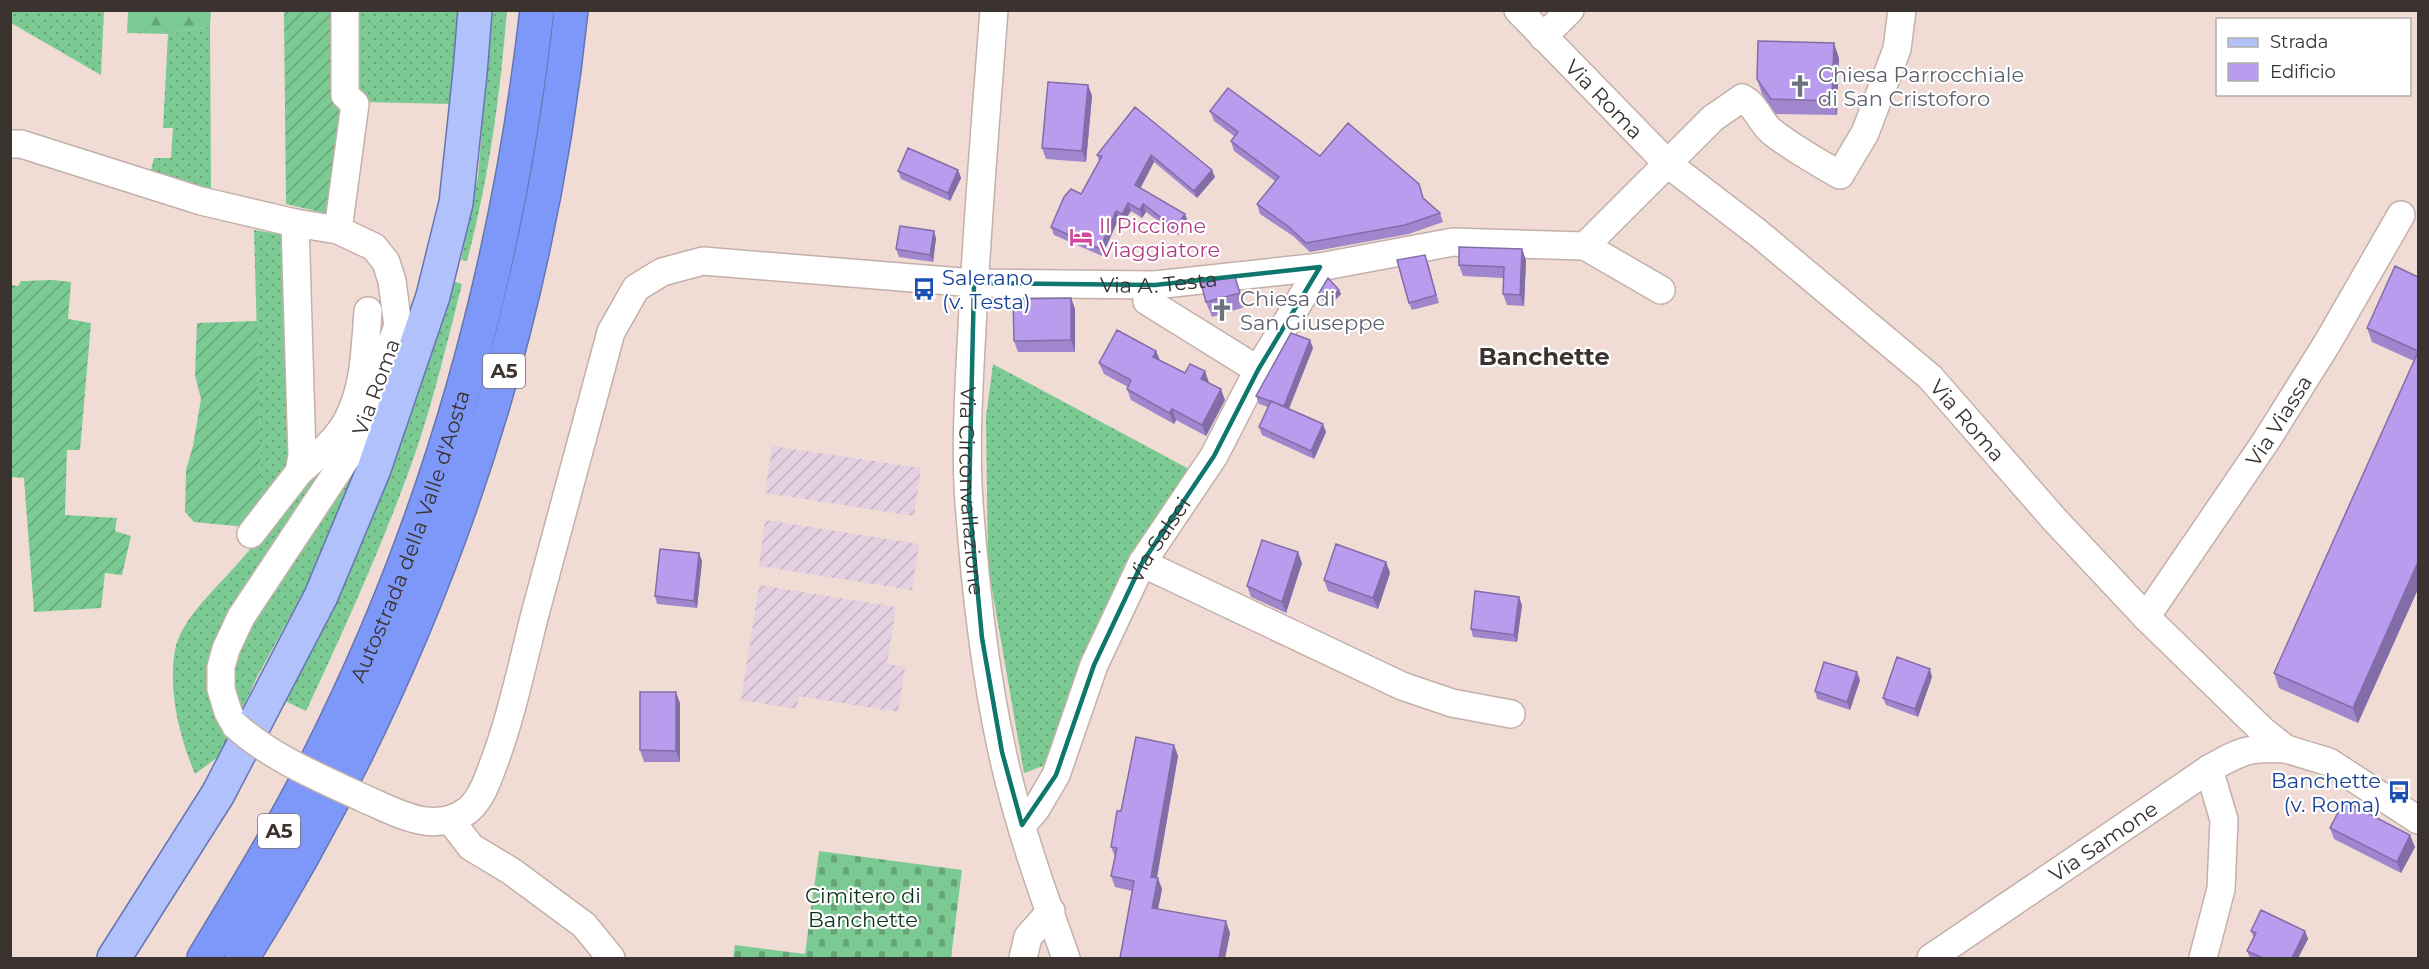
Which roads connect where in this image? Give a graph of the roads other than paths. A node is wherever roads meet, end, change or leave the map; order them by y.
1 (345, 10) edge
2 (475, 10) edge
3 (537, 10) edge
4 (571, 10) edge
5 (994, 10) edge
6 (1518, 10) edge
7 (1570, 10) edge
8 (1902, 10) edge
9 (1543, 37) junction
10 (14, 139) edge
11 (1668, 164) junction
12 (2401, 215) dead end
13 (296, 223) junction
14 (338, 230) junction
15 (1585, 246) junction
16 (1320, 267) junction
17 (974, 283) junction
18 (1155, 285) junction
19 (1661, 290) dead end
20 (368, 311) dead end
21 (1258, 370) junction
22 (299, 472) junction
23 (251, 534) dead end
24 (1142, 563) junction
25 (2146, 617) junction
26 (1511, 714) dead end
27 (2286, 749) junction
28 (2209, 769) junction
29 (2418, 820) edge
30 (451, 821) junction
31 (1022, 825) junction
32 (1051, 911) junction
33 (114, 958) edge
34 (204, 958) edge
35 (242, 958) edge
36 (611, 958) edge
37 (1023, 958) edge
38 (1066, 958) edge
39 (1931, 958) edge
40 (2203, 958) edge

1 - 14 street
2 - 33 main road
3 - 34 highway, Autostrada della Valle d'Aosta / A5
4 - 35 highway, Autostrada della Valle d'Aosta / A5
5 - 17 street, Via Circonvallazione
6 - 9 street, Via Roma
7 - 9 street
8 - 11 street
9 - 11 street, Via Roma
10 - 13 street, Via Roma
11 - 15 street
11 - 25 street, Via Roma
12 - 25 street, Via Viassa
13 - 14 street, Via Roma
13 - 22 street
14 - 30 street, Via Roma, bridge
15 - 16 street, Via A. Testa
15 - 19 street
16 - 18 street, Via A. Testa
16 - 21 street, Via Salsei
17 - 18 street, Via A. Testa
17 - 30 street, Via A. Testa
17 - 31 street, Via Circonvallazione
18 - 21 street
20 - 22 street
21 - 24 street, Via Salsei
22 - 23 street
24 - 26 street
24 - 31 street, Via Salsei
25 - 27 street, Via Roma
27 - 28 street, Via Samone
27 - 29 street, Via Roma
28 - 39 street, Via Samone
28 - 40 street
30 - 36 street
31 - 32 street, Via Circonvallazione
32 - 37 street
32 - 38 street, Via Circonvallazione

